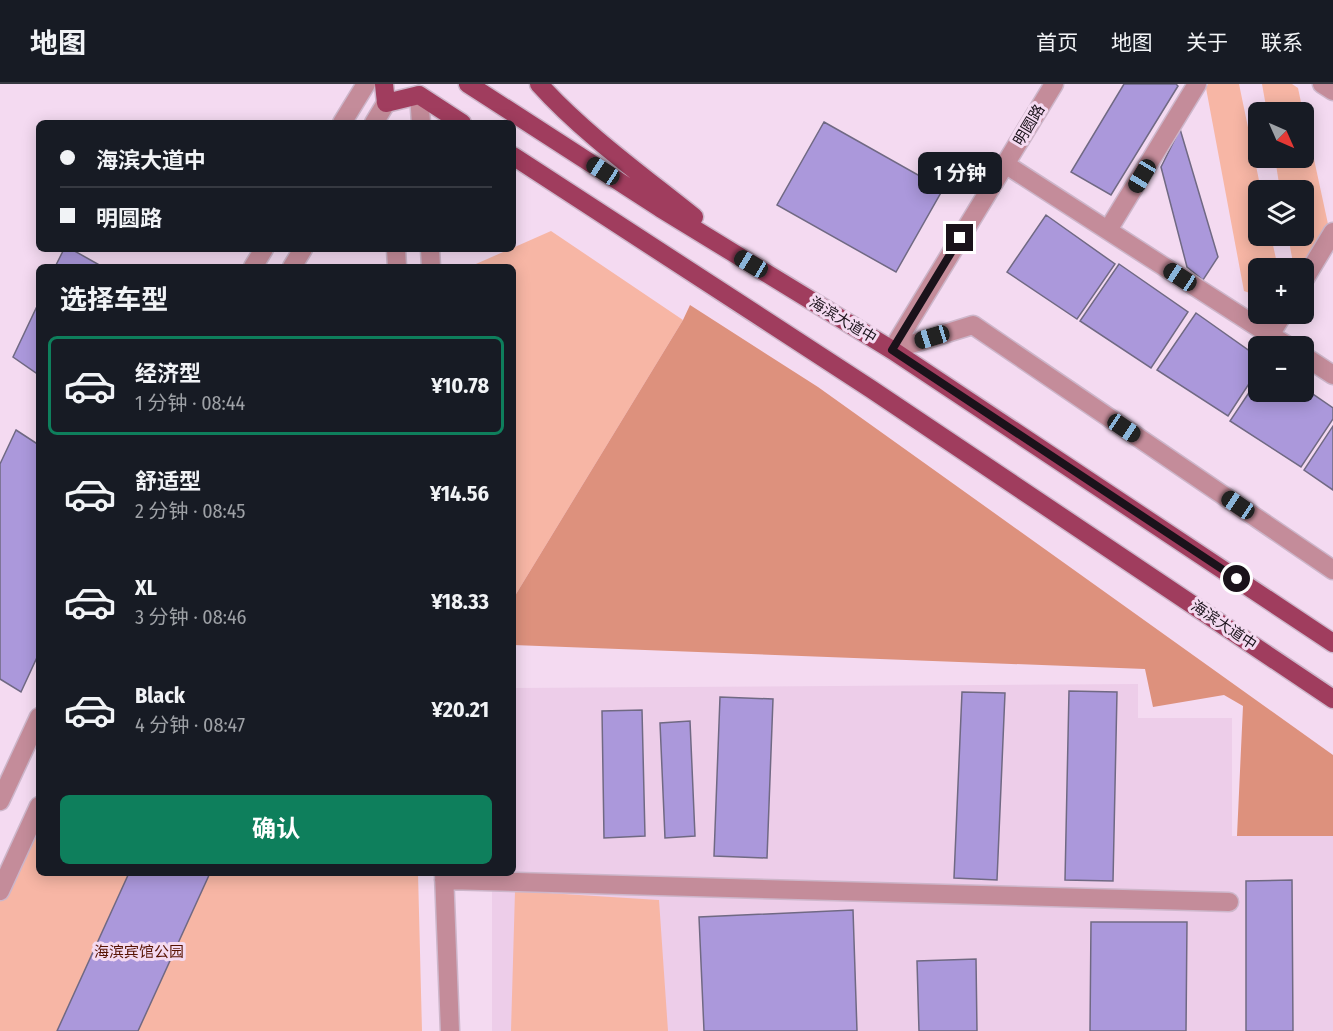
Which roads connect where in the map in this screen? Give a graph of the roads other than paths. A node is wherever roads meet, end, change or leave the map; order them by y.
1 (366, 84) edge
2 (384, 84) edge
3 (468, 84) edge
4 (539, 84) edge
5 (1054, 84) edge
6 (1197, 84) edge
7 (1322, 84) edge
8 (419, 89) edge
9 (1333, 91) edge
10 (386, 103) junction
11 (344, 120) edge
12 (376, 120) edge
13 (387, 120) edge
14 (421, 120) edge
15 (458, 120) edge
16 (516, 158) edge
17 (1005, 164) junction
18 (1108, 230) junction
19 (1333, 232) edge
20 (1314, 263) edge
21 (751, 264) junction
22 (1277, 324) edge
23 (1270, 335) joint
24 (892, 350) junction
25 (1314, 363) edge
26 (1333, 375) edge
27 (1333, 570) edge
28 (1333, 642) edge
29 (1333, 699) edge
30 (36, 723) edge
31 (0, 801) edge
32 (36, 813) edge
33 (444, 877) edge
34 (0, 891) edge
35 (1229, 902) dead end
36 (450, 1031) edge

1 - 11 street
2 - 10 main road
3 - 21 main road, 海滨大道中
4 - 21 main road
5 - 17 street, 明圆路
6 - 18 street
7 - 9 street
8 - 10 main road
8 - 14 street
8 - 15 main road
10 - 12 street
10 - 13 street
16 - 29 main road, 海滨大道中
17 - 18 street
17 - 24 street, 明圆路
18 - 23 street
19 - 20 street
21 - 24 main road, 海滨大道中
22 - 23 street
24 - 27 street
24 - 28 main road, 海滨大道中
25 - 26 street
30 - 31 street
32 - 34 street
33 - 35 street
33 - 36 street

